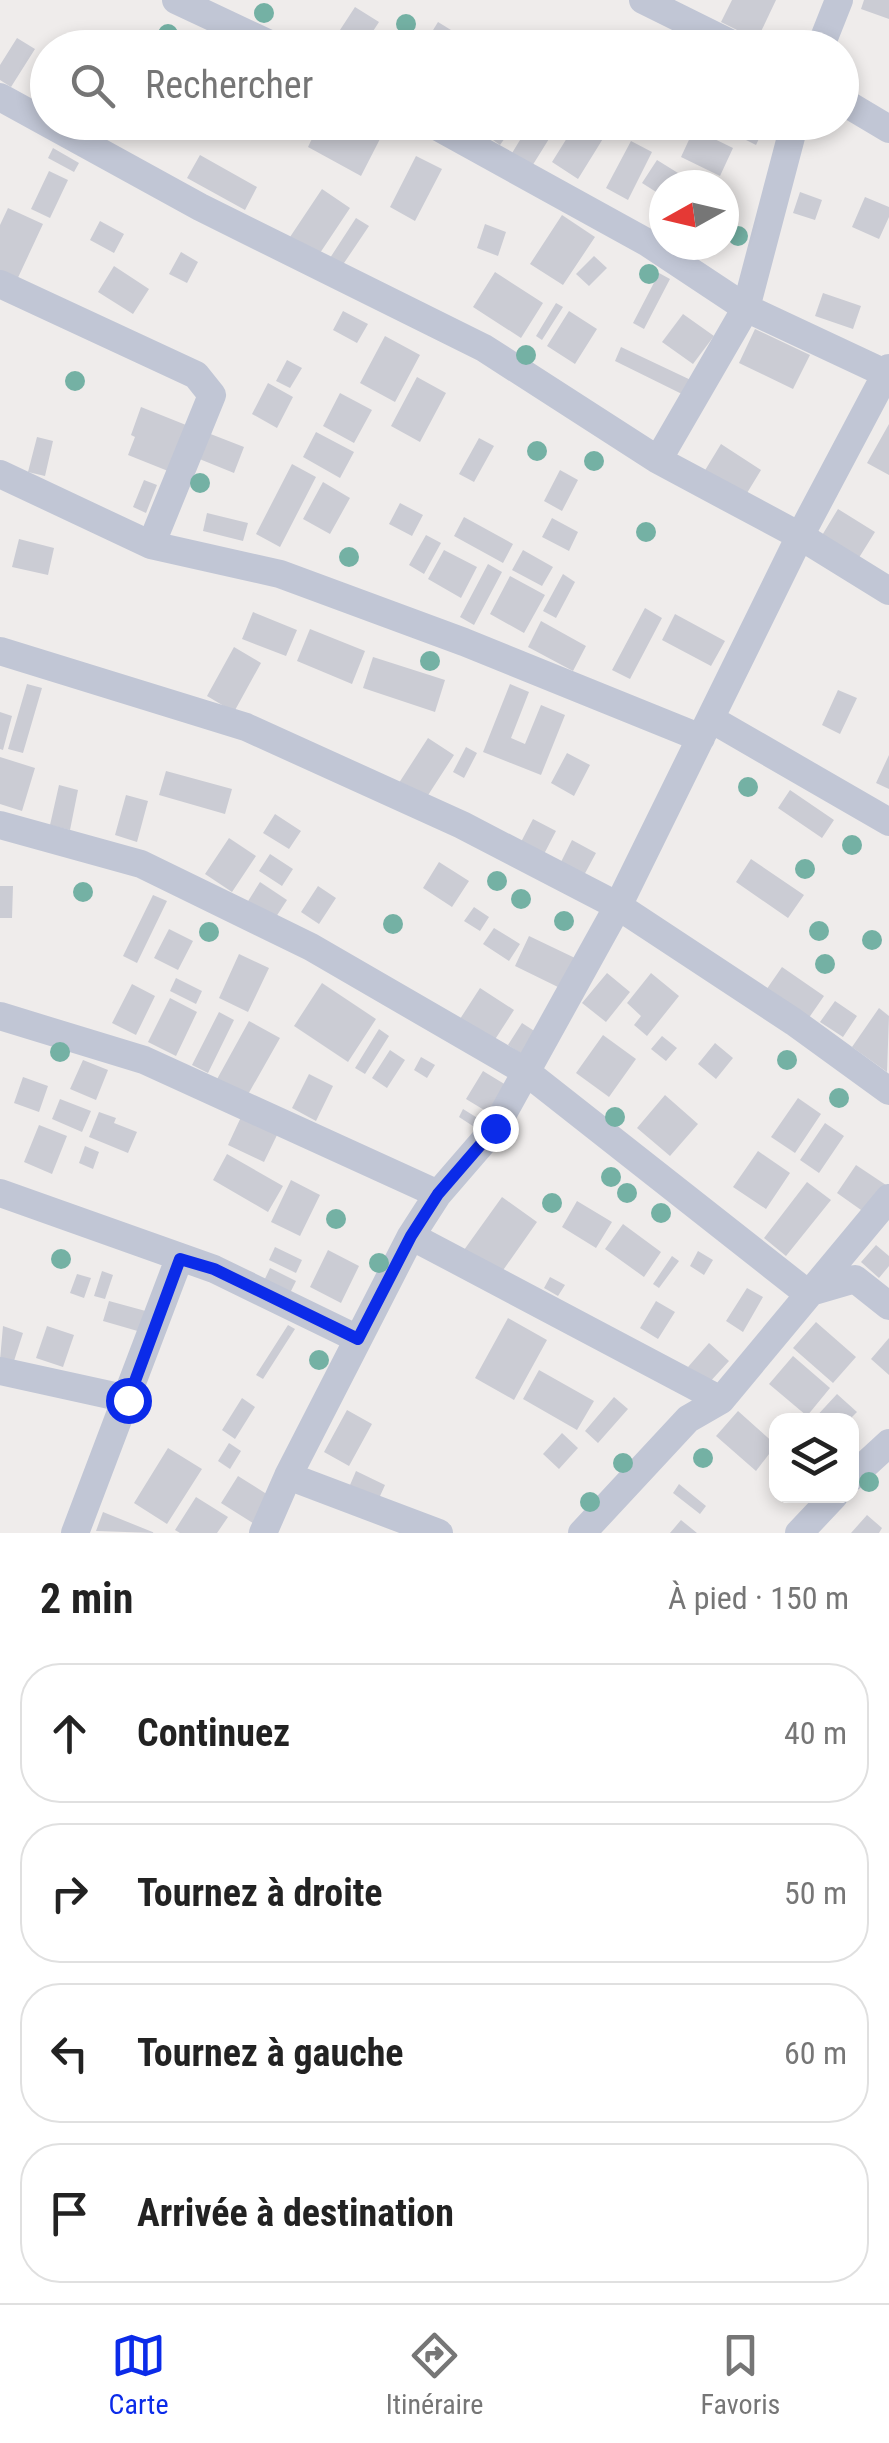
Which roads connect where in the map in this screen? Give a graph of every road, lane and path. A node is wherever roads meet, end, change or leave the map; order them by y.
1 (176, 0) edge
2 (644, 0) edge
3 (839, 0) edge
4 (240, 30) edge
5 (704, 30) edge
6 (827, 30) edge
7 (0, 97) edge
8 (859, 111) edge
9 (30, 114) edge
10 (889, 129) edge
11 (78, 140) edge
12 (462, 140) edge
13 (791, 140) edge
14 (0, 284) edge
15 (746, 308) junction
16 (888, 372) edge
17 (658, 460) junction
18 (0, 474) edge
19 (800, 536) junction
20 (152, 546) junction
21 (889, 590) edge
22 (0, 651) edge
23 (706, 729) junction
24 (889, 822) edge
25 (0, 825) edge
26 (618, 906) junction
27 (0, 1016) edge
28 (525, 1071) junction
29 (889, 1091) edge
30 (0, 1193) edge
31 (438, 1194) junction
32 (889, 1198) edge
33 (411, 1236) junction
34 (180, 1259) junction
35 (807, 1293) junction
36 (889, 1306) edge
37 (358, 1339) junction
38 (0, 1371) edge
39 (128, 1400) junction
40 (720, 1400) junction
41 (889, 1443) edge
42 (859, 1471) edge
43 (288, 1476) junction
44 (827, 1503) edge
45 (75, 1533) edge
46 (263, 1533) edge
47 (439, 1533) edge
48 (582, 1533) edge
49 (799, 1533) edge

1 - 4 street
2 - 5 street
3 - 6 street
7 - 9 street
8 - 10 street
11 - 17 street
12 - 15 street
13 - 15 street
14 - 20 street
15 - 16 street
15 - 17 street
16 - 19 street
17 - 19 street
18 - 20 street
19 - 21 street
19 - 23 street
20 - 23 street
22 - 26 street
23 - 24 street
23 - 26 street
25 - 28 street
26 - 28 street
26 - 29 street
27 - 31 street
28 - 31 street
28 - 35 street
30 - 34 street
31 - 33 street
32 - 35 street
33 - 37 street
33 - 40 street
34 - 37 street
34 - 39 street
35 - 36 street
35 - 40 street
37 - 43 street
38 - 39 street
39 - 45 street
40 - 48 street
41 - 42 street
43 - 46 street
43 - 47 street
44 - 49 street

